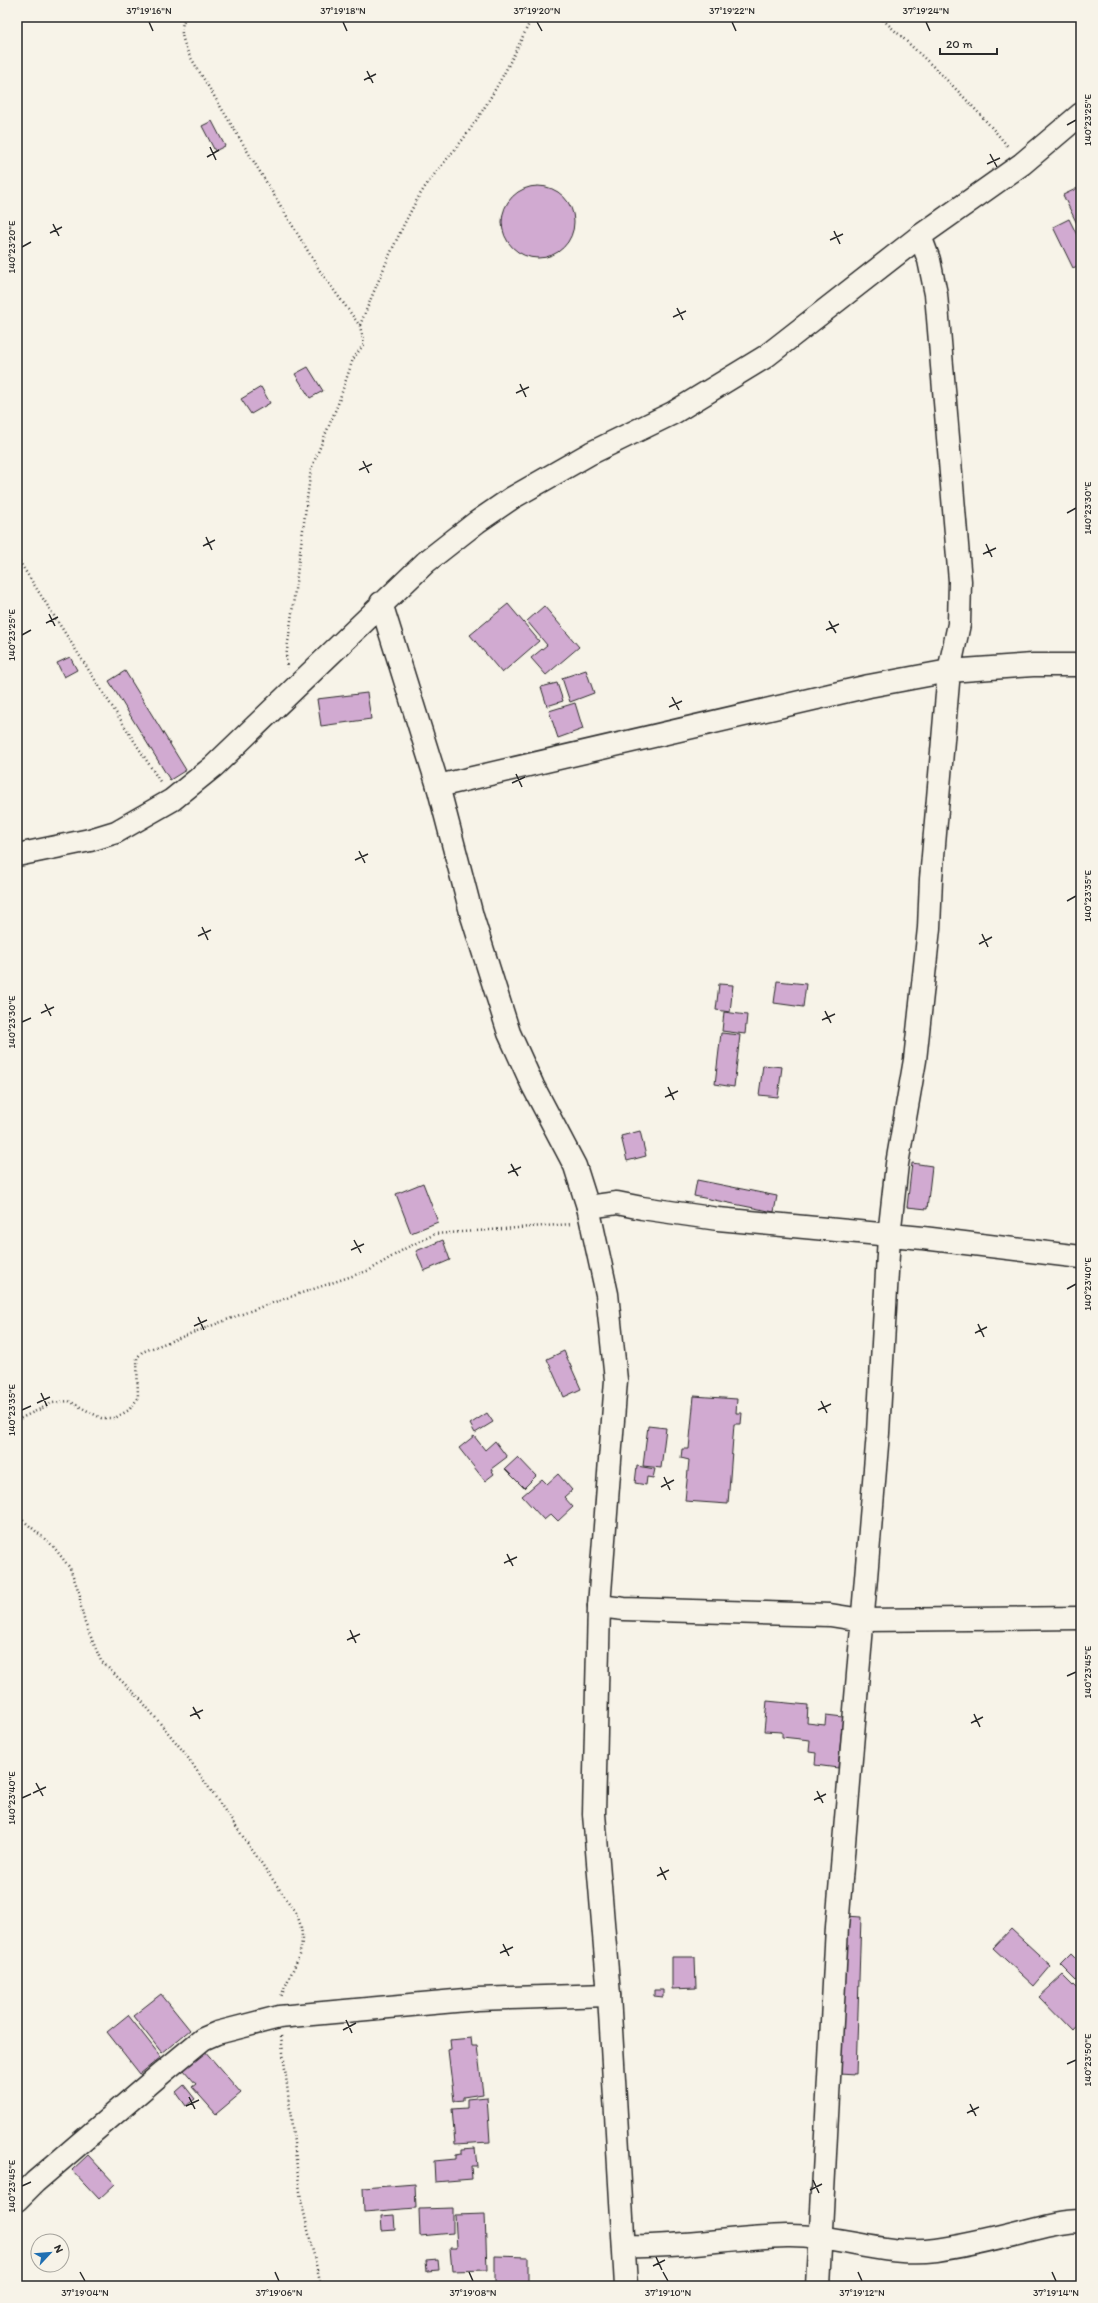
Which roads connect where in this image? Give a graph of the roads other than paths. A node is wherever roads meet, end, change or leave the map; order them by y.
1 (1081, 114) edge
2 (920, 236) junction
3 (381, 603) junction
4 (1081, 665) edge
5 (950, 671) junction
6 (438, 786) junction
7 (17, 855) edge
8 (590, 1215) junction
9 (889, 1236) junction
10 (1081, 1257) edge
11 (599, 1606) junction
12 (1081, 1618) edge
13 (862, 1620) junction
14 (609, 1995) junction
15 (17, 2200) edge
16 (1081, 2221) edge
17 (820, 2237) junction
18 (624, 2246) junction
19 (626, 2286) edge
20 (818, 2286) edge

1 - 2 street
2 - 3 street
2 - 5 street
3 - 6 street
3 - 7 street
4 - 5 street
5 - 6 street
5 - 9 street
6 - 8 street
8 - 9 street
8 - 11 street
9 - 10 street
9 - 13 street
11 - 13 street
11 - 14 street
12 - 13 street
13 - 17 street
14 - 15 street
14 - 18 street
16 - 17 street
17 - 18 street
17 - 20 street
18 - 19 street

